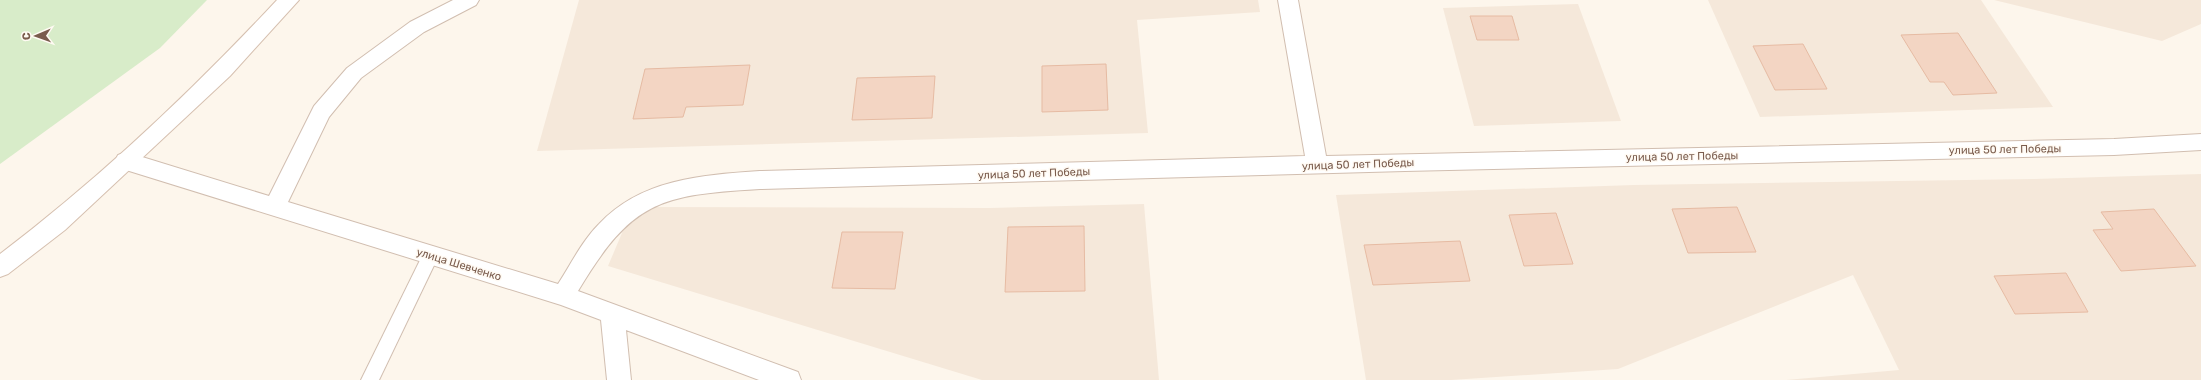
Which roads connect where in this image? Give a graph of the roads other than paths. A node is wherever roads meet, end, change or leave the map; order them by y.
1 (289, 0) edge
2 (468, 0) edge
3 (1288, 0) edge
4 (2201, 142) edge
5 (126, 161) junction
6 (1317, 165) junction
7 (275, 207) junction
8 (431, 255) junction
9 (0, 268) edge
10 (563, 296) junction
11 (612, 314) junction
12 (370, 380) edge
13 (619, 380) edge
14 (788, 380) edge

1 - 5 street
2 - 7 street
3 - 6 street
4 - 6 street, улица 50 лет Победы
5 - 7 street, улица Шевченко
5 - 9 street
6 - 10 street, улица 50 лет Победы
7 - 8 street, улица Шевченко
8 - 10 street, улица Шевченко
8 - 12 lane
10 - 11 street, улица Шевченко
11 - 13 street
11 - 14 street, улица Шевченко

